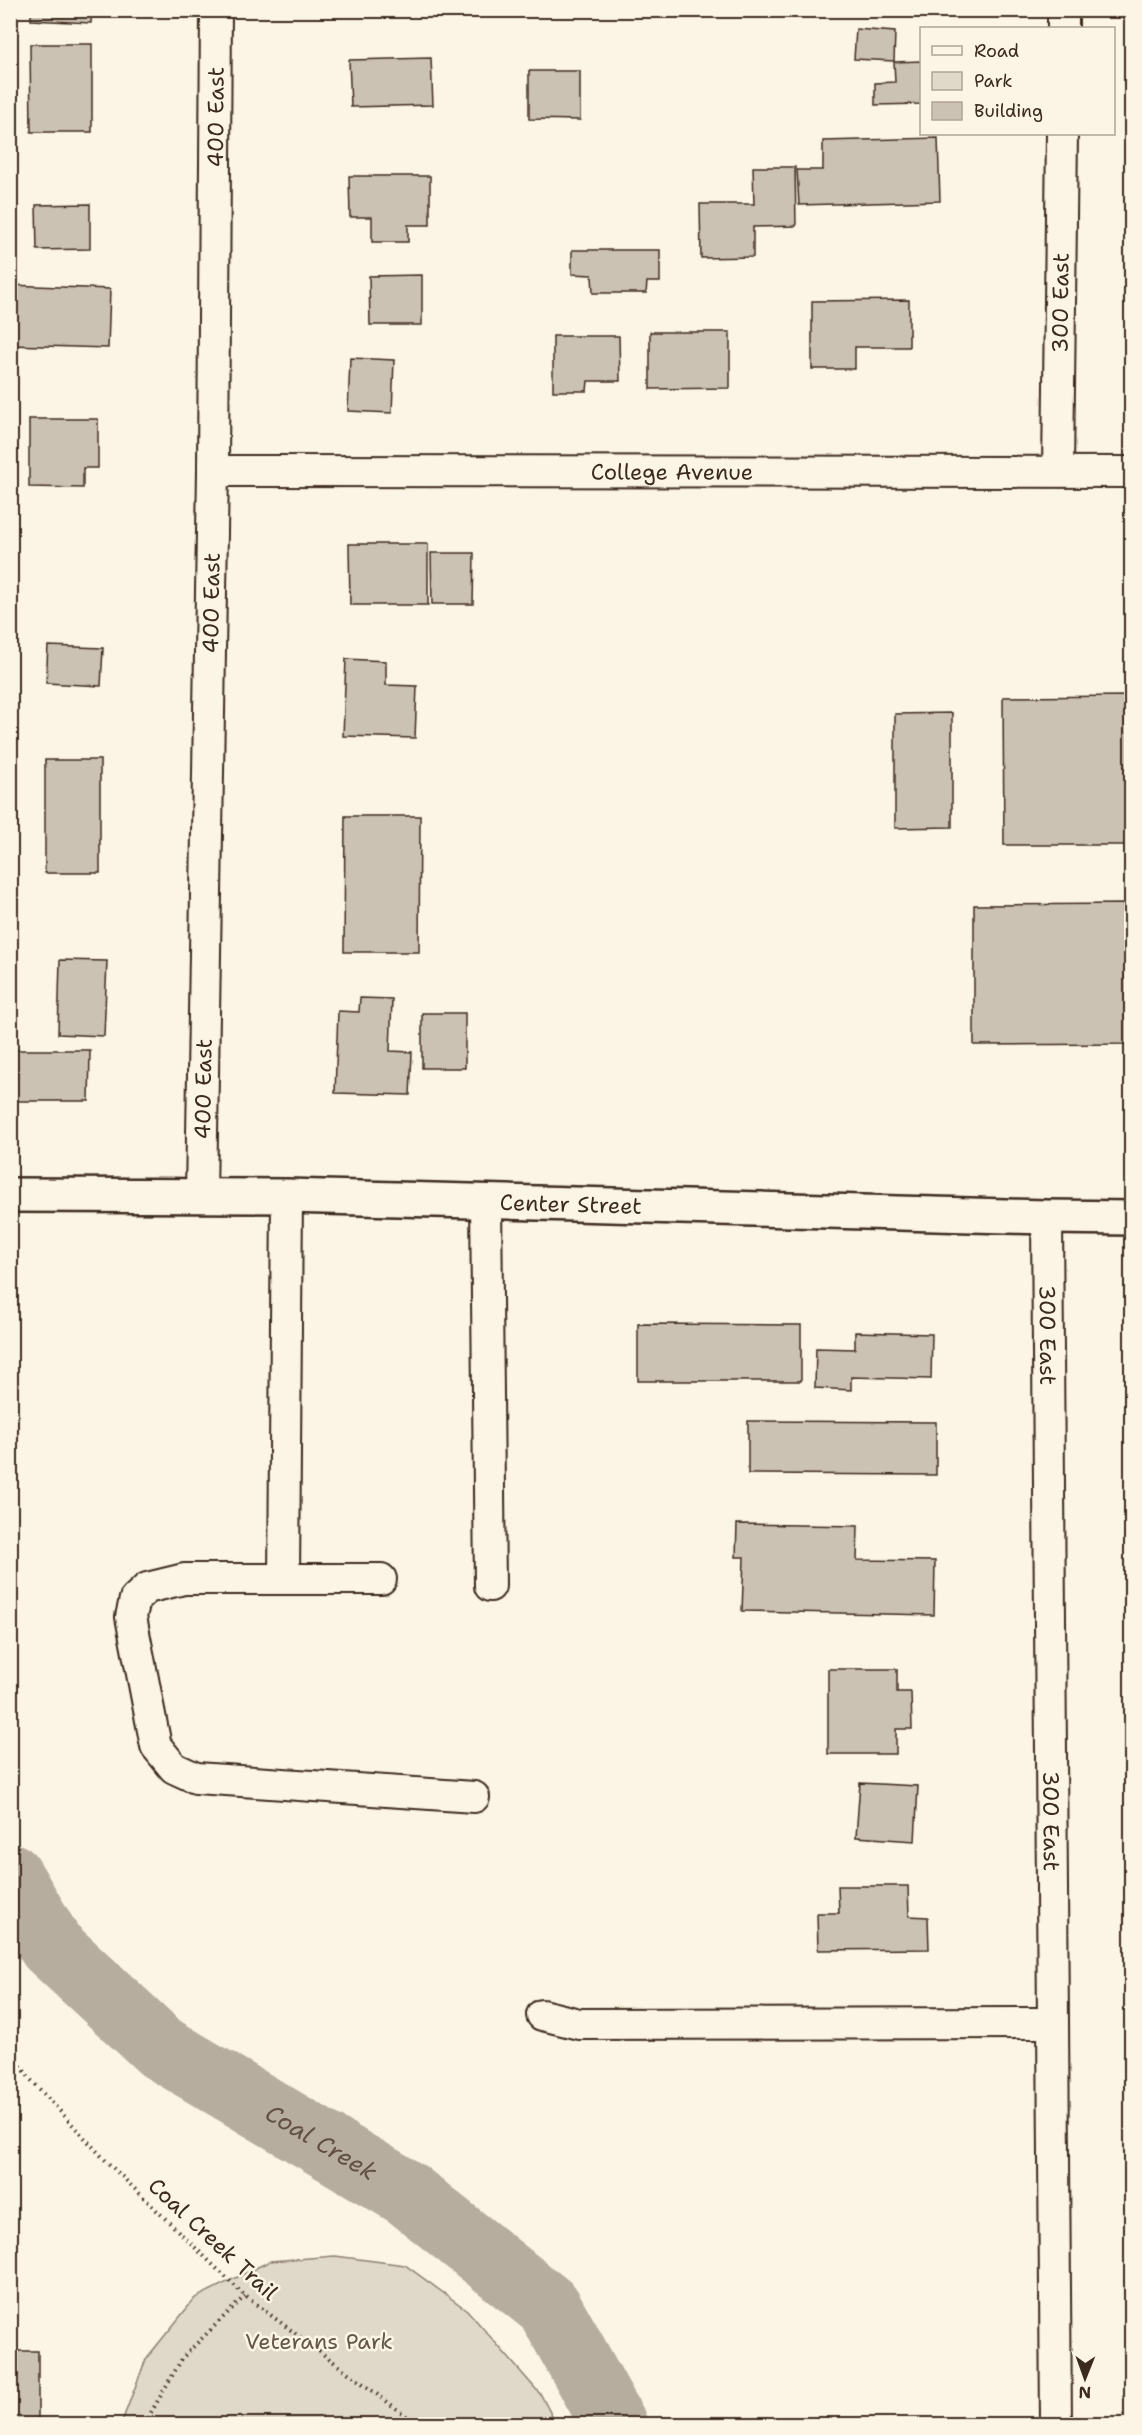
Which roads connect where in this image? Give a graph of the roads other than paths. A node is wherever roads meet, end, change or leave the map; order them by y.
1 (216, 10) edge
2 (1064, 10) edge
3 (1063, 27) edge
4 (1062, 135) edge
5 (213, 471) junction
6 (1058, 471) junction
7 (1131, 472) edge
8 (10, 1195) edge
9 (201, 1195) junction
10 (287, 1196) junction
11 (486, 1202) junction
12 (1047, 1217) junction
13 (1131, 1218) edge
14 (284, 1579) junction
15 (381, 1579) dead end
16 (490, 1586) dead end
17 (474, 1797) dead end
18 (542, 2015) dead end
19 (1052, 2023) junction
20 (1056, 2424) edge

1 - 5 street, 400 East
2 - 3 street
4 - 6 street, 300 East
5 - 6 street, College Avenue
5 - 9 street, 400 East
6 - 7 street, College Avenue
8 - 9 main road, Center Street
9 - 10 main road, Center Street
10 - 11 main road, Center Street
10 - 14 street
11 - 12 main road, Center Street
11 - 16 street
12 - 13 main road, Center Street
12 - 19 street, 300 East
14 - 15 street
14 - 17 street
18 - 19 street
19 - 20 street, 300 East

